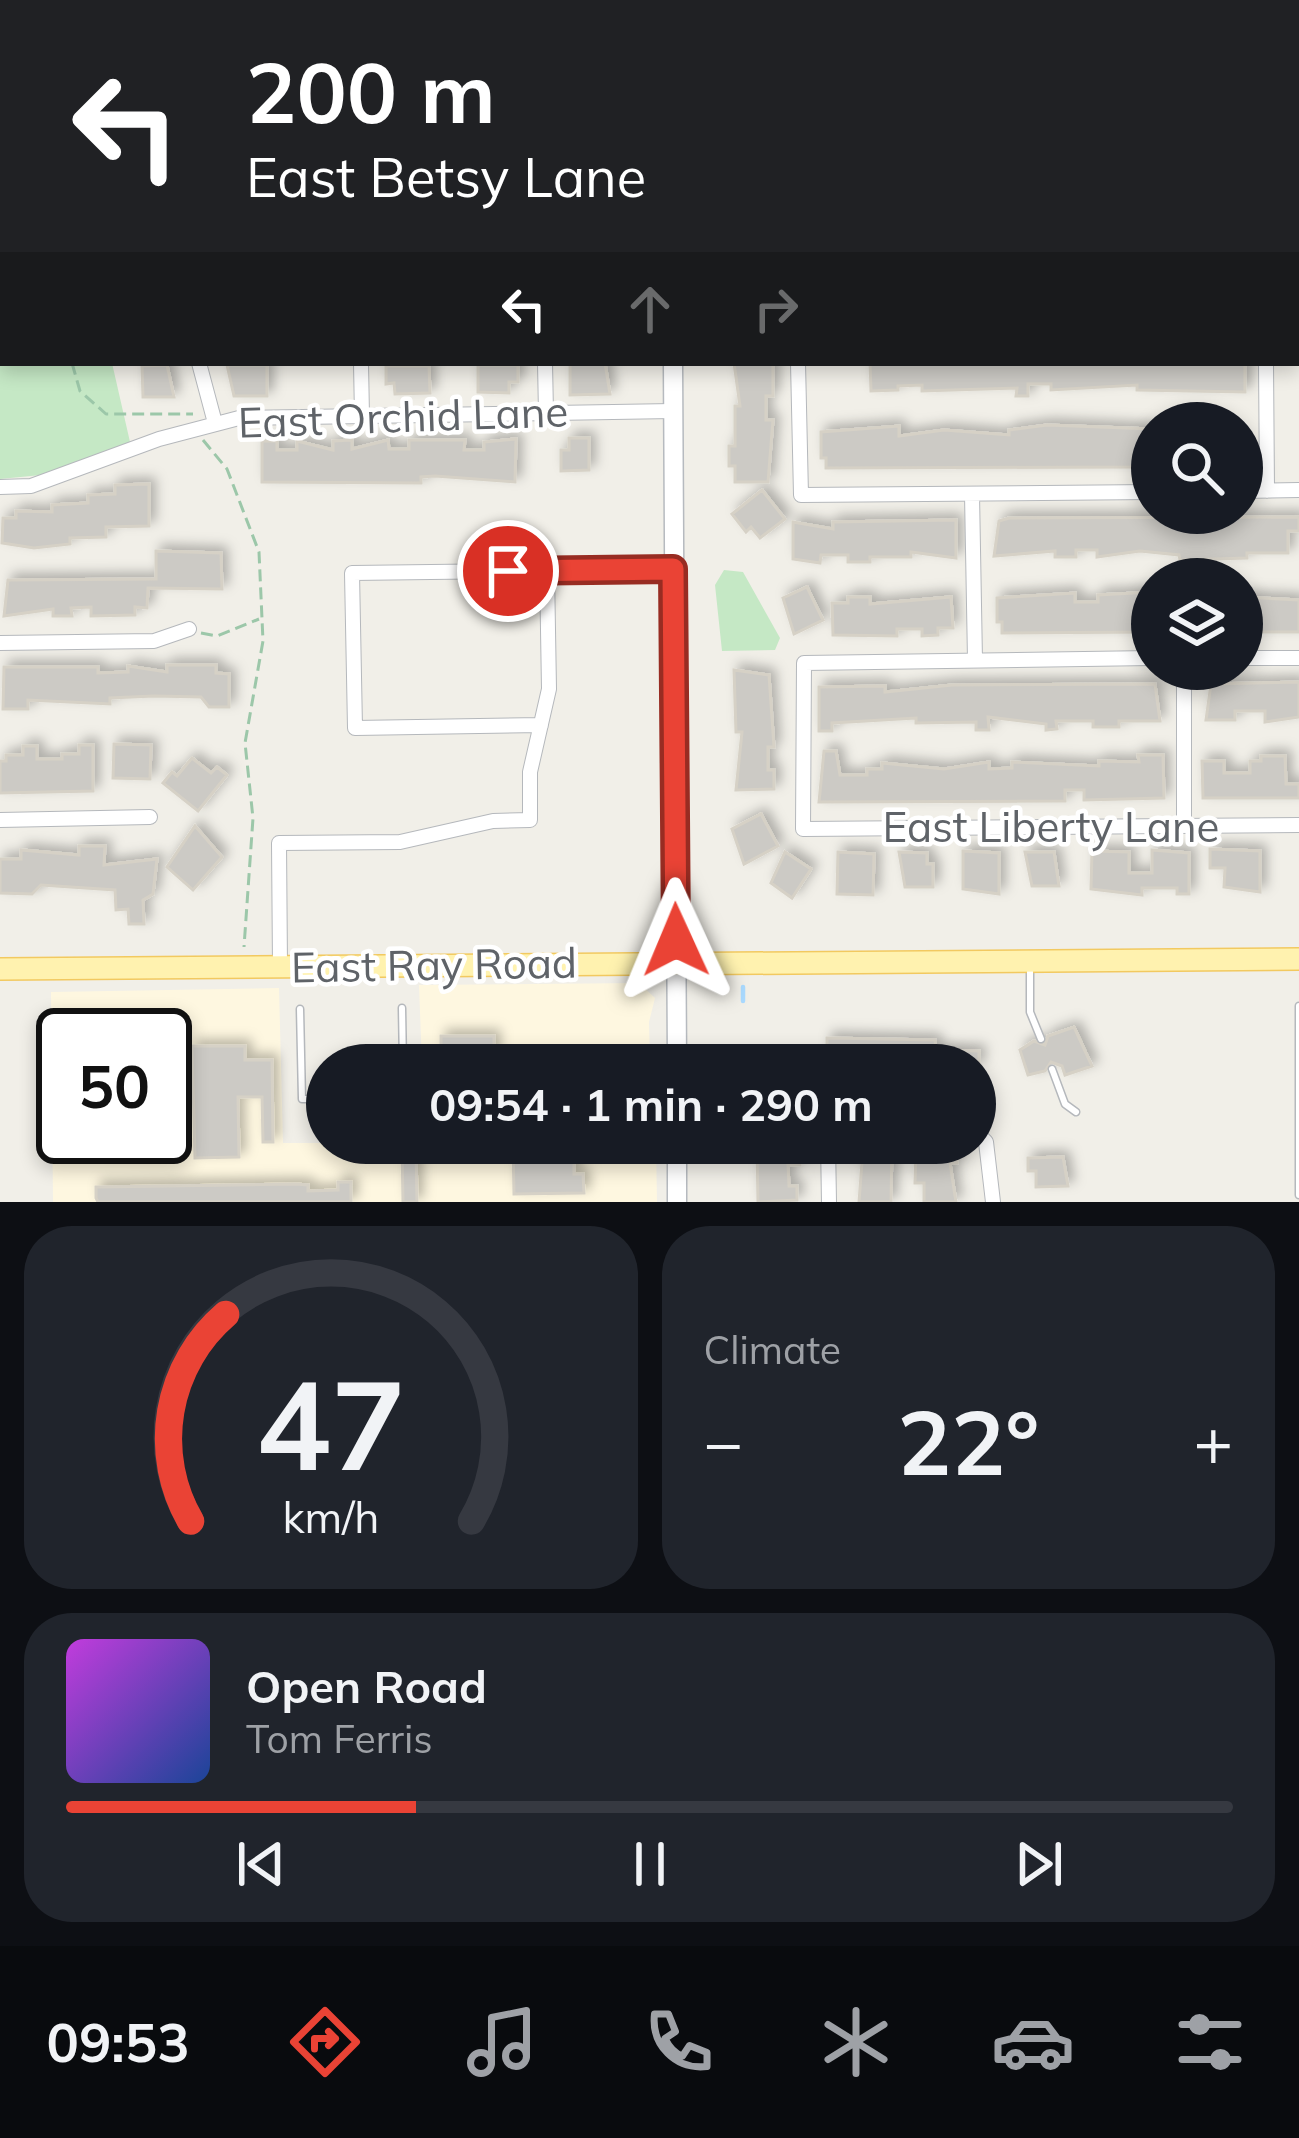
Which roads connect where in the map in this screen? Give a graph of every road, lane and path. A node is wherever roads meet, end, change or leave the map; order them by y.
1 (73, 366) edge
2 (199, 366) edge
3 (362, 366) edge
4 (545, 366) edge
5 (673, 366) edge
6 (798, 366) edge
7 (1265, 366) edge
8 (673, 411) junction
9 (546, 413) junction
10 (362, 416) junction
11 (207, 425) junction
12 (0, 487) edge
13 (1263, 490) edge
14 (1268, 490) junction
15 (1299, 490) edge
16 (1131, 492) edge
17 (973, 494) junction
18 (673, 569) junction
19 (547, 571) junction
20 (260, 618) junction
21 (188, 629) joint
22 (0, 643) edge
23 (1131, 658) edge
24 (1263, 658) edge
25 (1299, 658) edge
26 (975, 660) junction
27 (1184, 690) edge
28 (541, 725) junction
29 (150, 817) dead end
30 (0, 820) edge
31 (1299, 825) edge
32 (1184, 826) junction
33 (244, 947) dead end
34 (1299, 958) edge
35 (1030, 960) junction
36 (676, 963) junction
37 (280, 966) junction
38 (0, 969) edge
39 (1299, 1006) edge
40 (402, 1009) dead end
41 (300, 1010) dead end
42 (1041, 1039) dead end
43 (403, 1044) edge
44 (677, 1044) edge
45 (1052, 1069) dead end
46 (306, 1099) edge
47 (1076, 1112) dead end
48 (677, 1164) edge
49 (829, 1164) edge
50 (985, 1164) edge
51 (1299, 1195) edge
52 (677, 1202) edge
53 (829, 1202) edge
54 (993, 1202) edge

1 - 11 path
2 - 11 street
3 - 10 street
4 - 9 street
5 - 8 main road
6 - 17 street
7 - 14 street
8 - 9 street, East Orchid Lane
8 - 18 main road
9 - 10 street, East Orchid Lane
10 - 11 street, East Orchid Lane
11 - 12 street, East Orchid Lane
11 - 20 path
13 - 14 street
14 - 15 street
16 - 17 street
17 - 26 street
18 - 19 street
18 - 36 main road
19 - 28 street
19 - 28 street
20 - 21 path
20 - 33 path
21 - 22 street
23 - 26 street
24 - 25 street
26 - 32 street, East Liberty Lane
27 - 32 street
28 - 37 street
29 - 30 street
31 - 32 street, East Liberty Lane
34 - 35 main road, East Ray Road
35 - 36 main road, East Ray Road
35 - 42 lane
36 - 37 main road, East Ray Road
36 - 44 main road
37 - 38 main road, East Ray Road
39 - 51 lane
40 - 43 lane
41 - 46 lane
45 - 47 lane
48 - 52 main road
49 - 53 street
50 - 54 street

